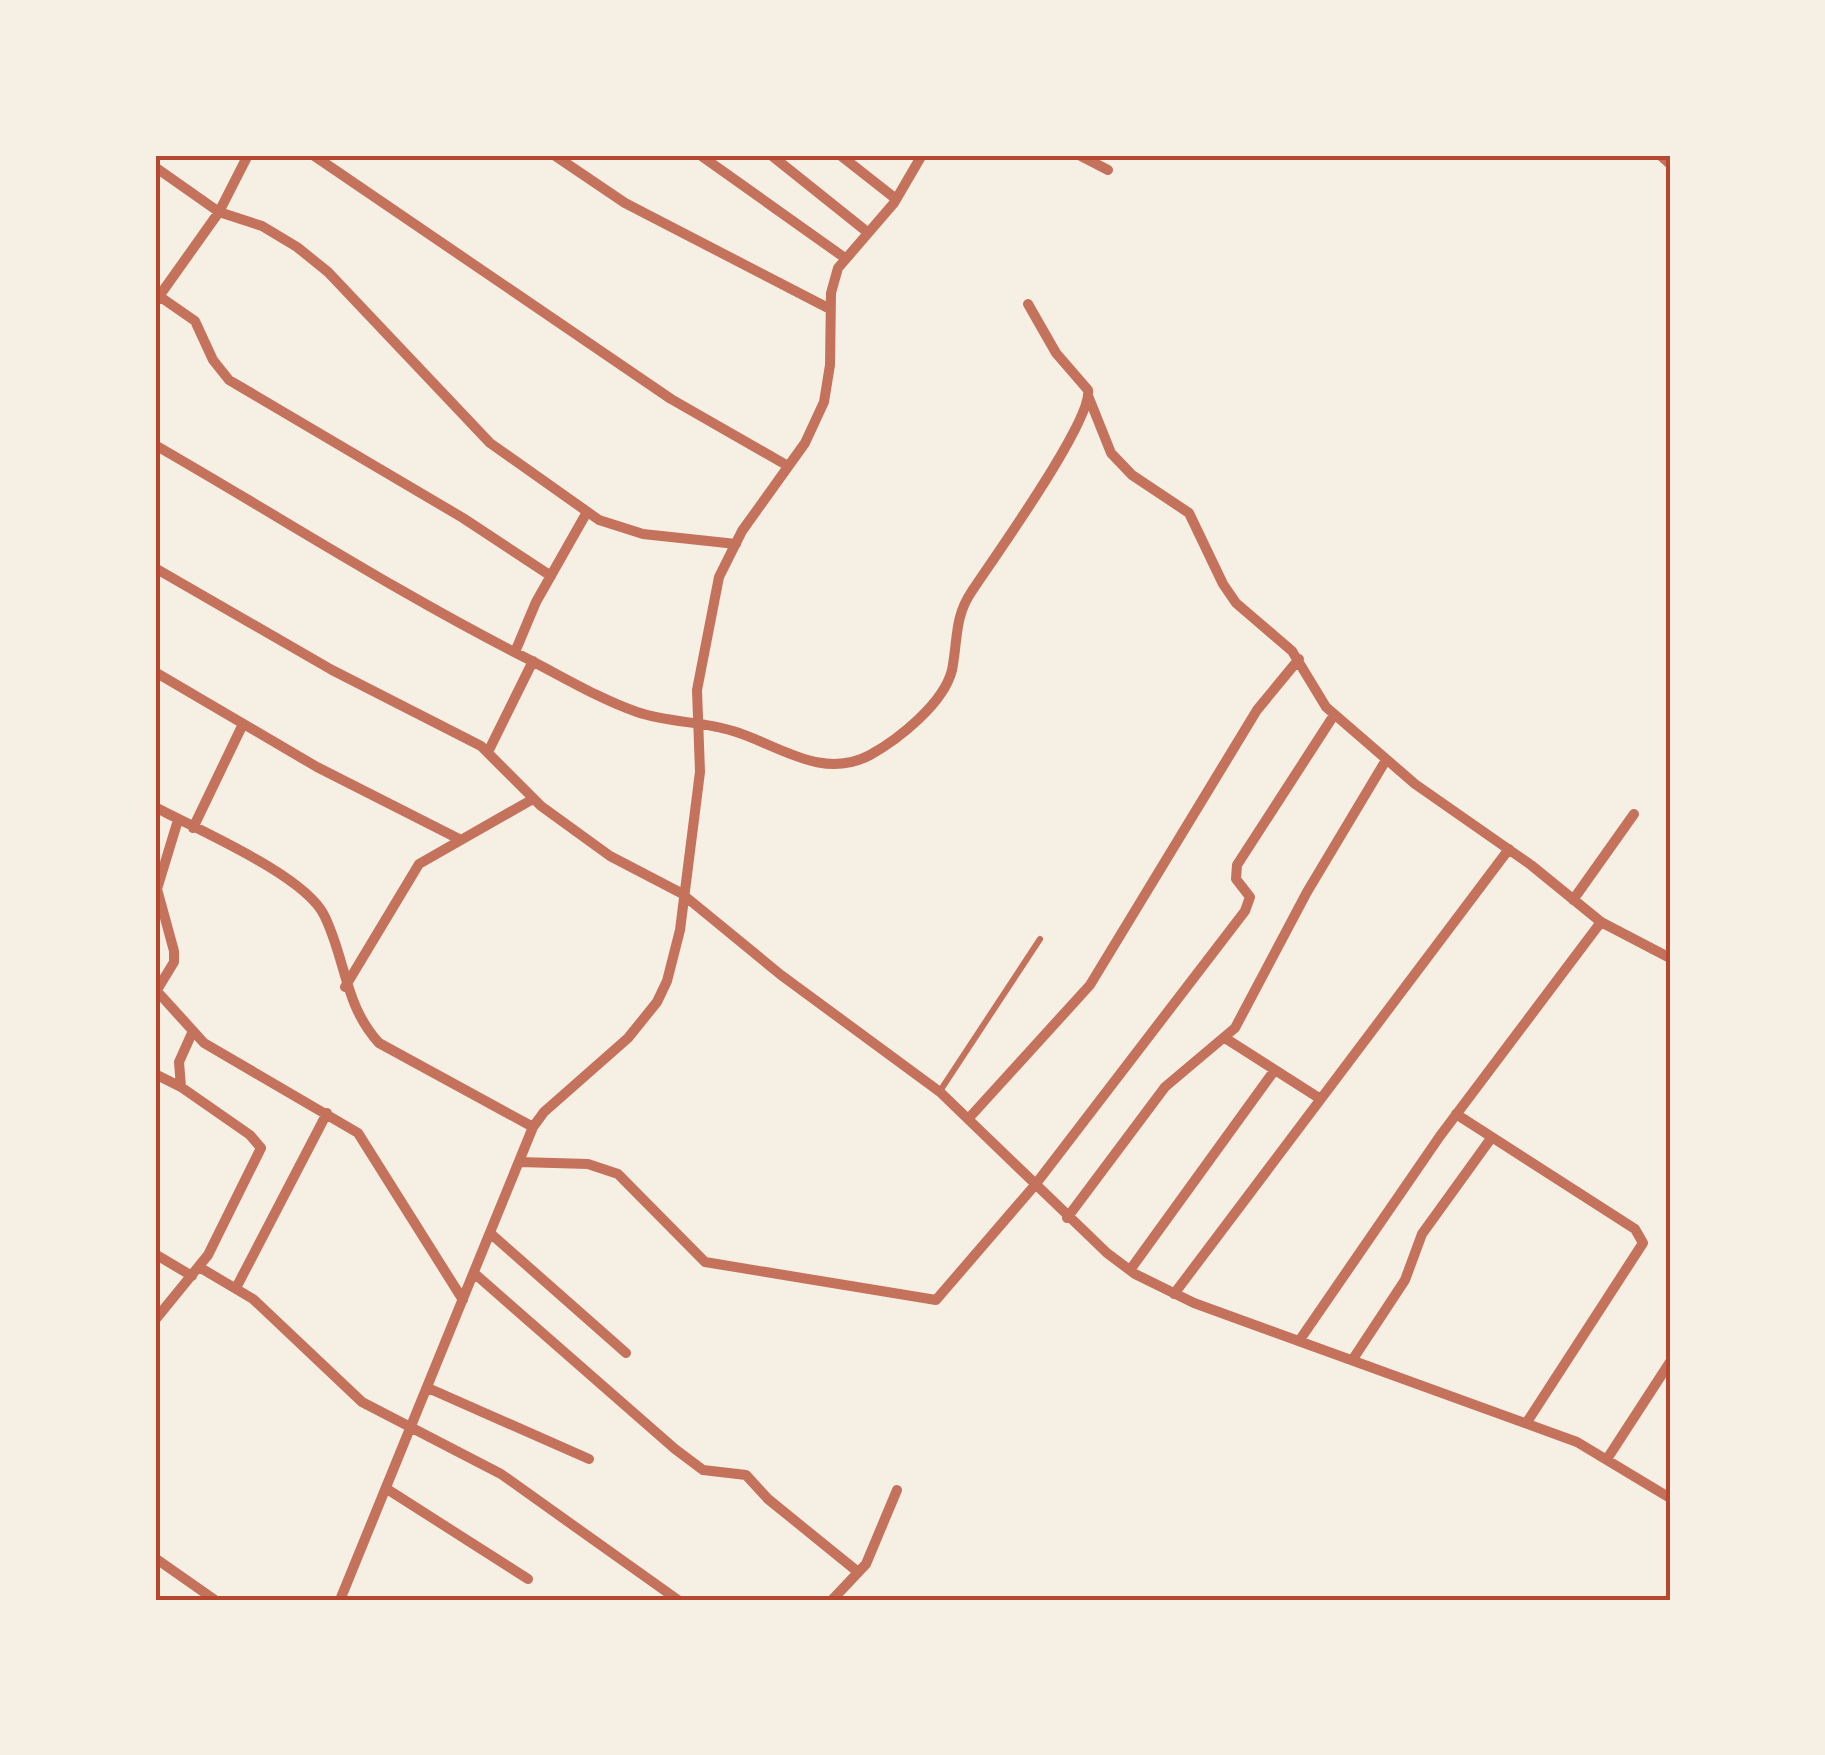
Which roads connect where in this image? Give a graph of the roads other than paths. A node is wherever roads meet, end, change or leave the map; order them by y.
1 (248, 155) edge
2 (312, 155) edge
3 (554, 155) edge
4 (700, 155) edge
5 (840, 155) edge
6 (922, 155) edge
7 (1080, 155) edge
8 (1660, 155) edge
9 (779, 157) edge
10 (1670, 164) edge
11 (155, 167) edge
12 (1108, 170) dead end
13 (896, 199) junction
14 (218, 212) junction
15 (866, 231) junction
16 (845, 258) junction
17 (157, 299) edge
18 (1028, 304) dead end
19 (830, 309) junction
20 (1090, 398) junction
21 (155, 445) edge
22 (788, 466) junction
23 (587, 512) junction
24 (736, 544) junction
25 (155, 568) edge
26 (551, 576) junction
27 (514, 652) junction
28 (1299, 659) junction
29 (532, 661) junction
30 (155, 672) edge
31 (1334, 715) junction
32 (243, 724) junction
33 (698, 726) junction
34 (488, 752) junction
35 (1386, 760) junction
36 (533, 798) junction
37 (155, 807) edge
38 (1634, 814) dead end
39 (178, 820) junction
40 (193, 828) junction
41 (459, 839) junction
42 (1509, 849) junction
43 (681, 894) junction
44 (1573, 900) junction
45 (1601, 922) junction
46 (1040, 939) dead end
47 (1670, 958) edge
48 (345, 987) junction
49 (156, 990) edge
50 (192, 1033) junction
51 (1226, 1038) junction
52 (1274, 1071) junction
53 (155, 1074) edge
54 (181, 1087) junction
55 (940, 1092) junction
56 (1319, 1098) junction
57 (327, 1113) junction
58 (1456, 1114) junction
59 (969, 1118) junction
60 (534, 1127) junction
61 (1492, 1137) junction
62 (519, 1162) junction
63 (1035, 1186) junction
64 (1068, 1218) junction
65 (490, 1233) junction
66 (155, 1254) edge
67 (1130, 1270) junction
68 (195, 1272) junction
69 (474, 1272) junction
70 (236, 1288) junction
71 (1174, 1294) junction
72 (463, 1300) junction
73 (155, 1320) edge
74 (1300, 1341) junction
75 (626, 1353) dead end
76 (1353, 1359) junction
77 (1670, 1362) edge
78 (428, 1388) junction
79 (1527, 1422) junction
80 (413, 1426) junction
81 (589, 1459) dead end
82 (1607, 1459) junction
83 (386, 1489) junction
84 (898, 1490) dead end
85 (1670, 1498) edge
86 (155, 1558) edge
87 (858, 1572) junction
88 (528, 1578) dead end
89 (214, 1600) edge
90 (340, 1600) edge
91 (678, 1600) edge
92 (832, 1600) edge

1 - 14 street
2 - 22 street
3 - 19 street
4 - 16 street
5 - 13 street
6 - 13 street
7 - 12 street
8 - 10 street
9 - 15 street
11 - 14 street
13 - 15 street
14 - 17 street
14 - 23 street
15 - 16 street
16 - 19 street
17 - 26 street
18 - 20 street
19 - 22 street
20 - 28 street
20 - 33 street
21 - 27 street
22 - 24 street
23 - 24 street
23 - 26 street
24 - 33 street
25 - 34 street
26 - 27 street
27 - 29 street
28 - 31 street
28 - 59 street
29 - 33 street
29 - 34 street
30 - 32 street
31 - 35 street
31 - 63 street
32 - 40 street
32 - 41 street
33 - 43 street
34 - 36 street
35 - 42 street
35 - 51 street
36 - 41 street
36 - 43 street
37 - 39 street
38 - 44 street
39 - 40 street
39 - 49 street
40 - 48 street
41 - 48 street
42 - 44 street
42 - 56 street
43 - 55 street
43 - 60 street
44 - 45 street
45 - 47 street
45 - 58 street
46 - 55 lane
48 - 60 street
49 - 50 street
50 - 54 street
50 - 57 street
51 - 52 street
51 - 64 street
52 - 56 street
52 - 67 street
53 - 54 street
54 - 68 street
55 - 59 street
56 - 71 street
57 - 70 street
57 - 72 street
58 - 61 street
58 - 74 street
59 - 63 street
60 - 62 street
61 - 76 street
61 - 79 street
62 - 63 street
62 - 65 street
63 - 64 street
64 - 67 street
65 - 69 street
65 - 75 street
66 - 68 street
67 - 71 street
68 - 70 street
68 - 73 street
69 - 72 street
69 - 87 street
70 - 80 street
71 - 74 street
72 - 78 street
74 - 76 street
76 - 79 street
77 - 82 street
78 - 80 street
78 - 81 street
79 - 82 street
80 - 83 street
80 - 91 street
82 - 85 street
83 - 88 street
83 - 90 street
84 - 87 street
86 - 89 street
87 - 92 street

